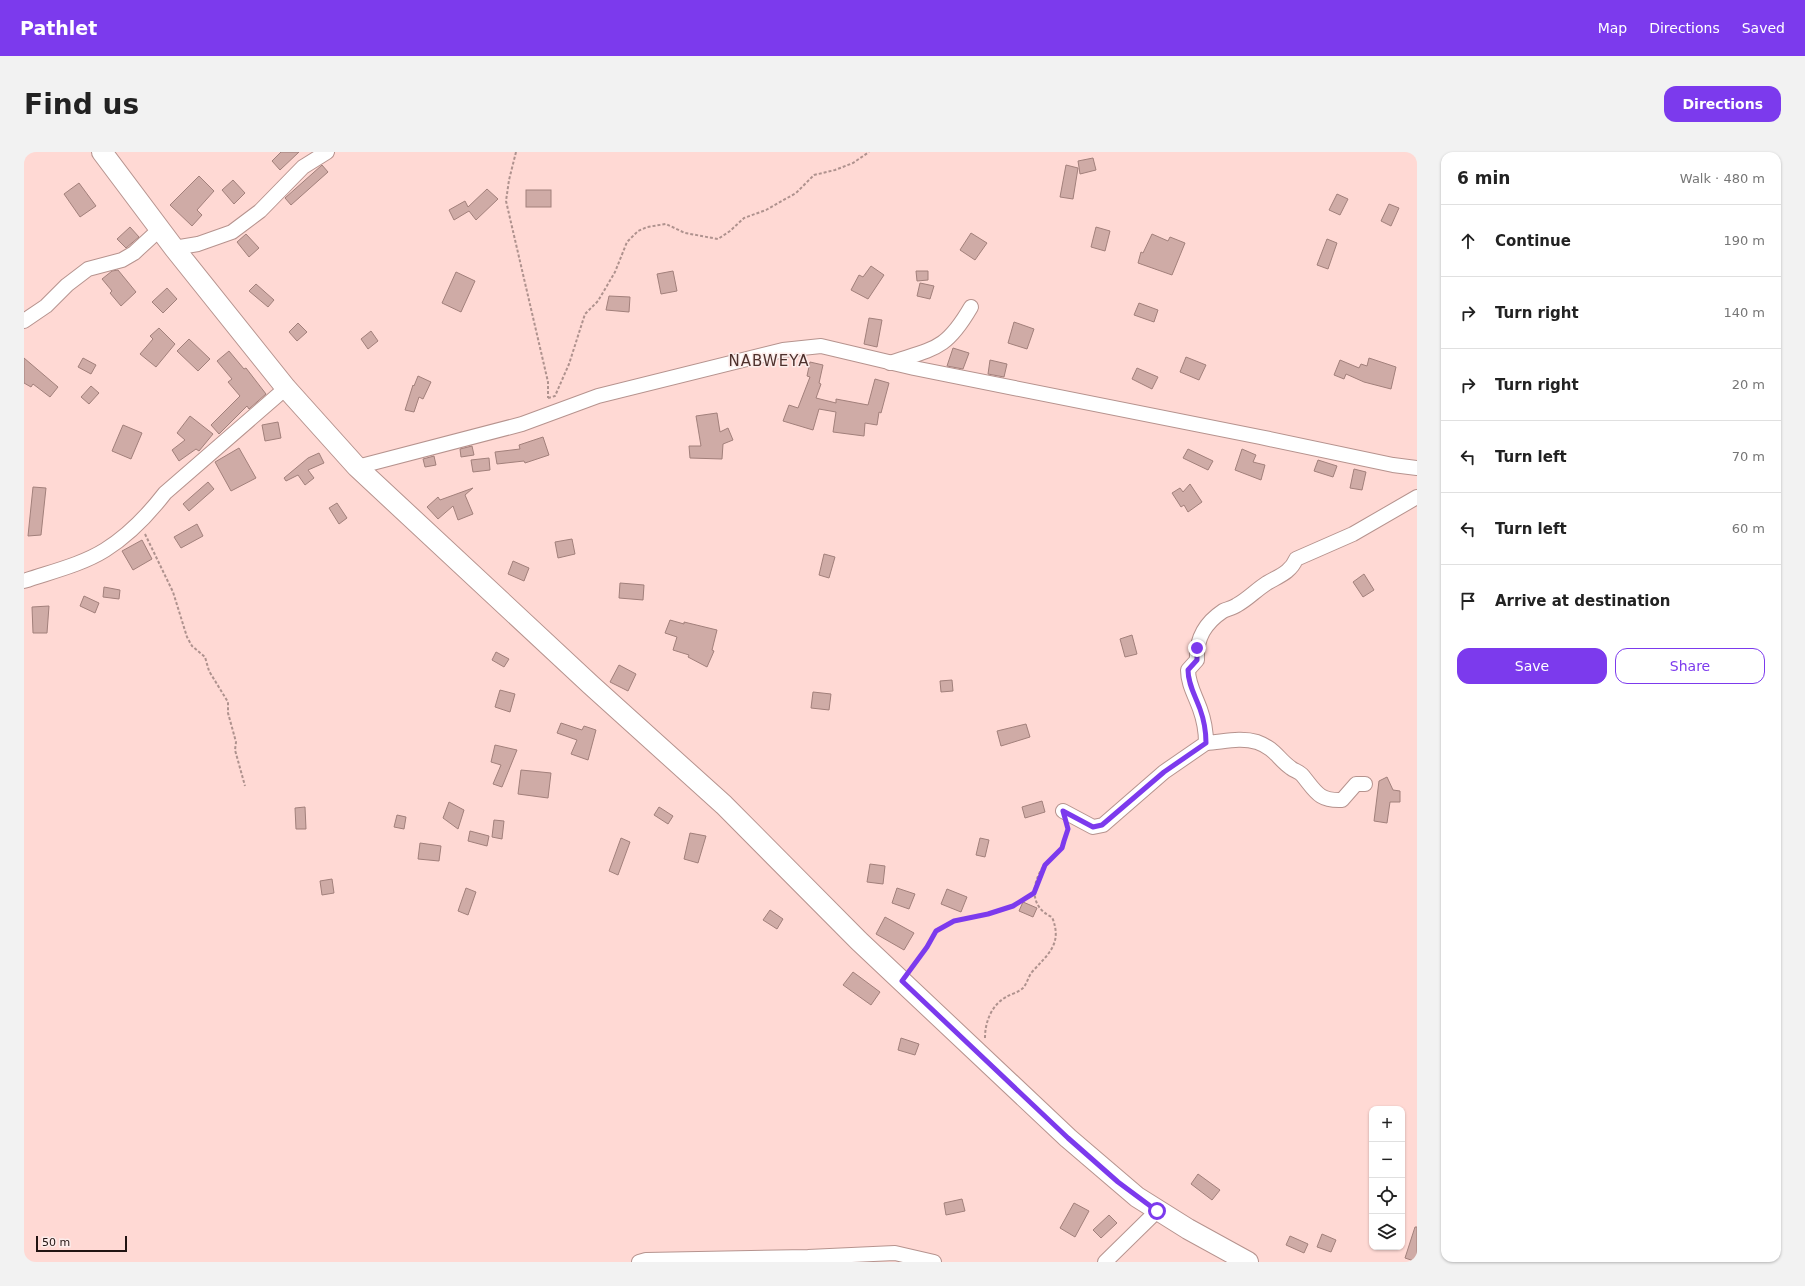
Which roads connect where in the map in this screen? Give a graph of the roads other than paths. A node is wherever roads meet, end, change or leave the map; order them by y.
1 (102, 152) edge
2 (327, 152) edge
3 (160, 230) junction
4 (174, 248) junction
5 (971, 307) dead end
6 (24, 321) edge
7 (890, 363) junction
8 (286, 388) junction
9 (357, 467) junction
10 (1417, 468) edge
11 (1417, 497) edge
12 (24, 581) edge
13 (1206, 743) junction
14 (1365, 784) dead end
15 (1063, 811) road end
16 (1157, 1211) junction
17 (639, 1262) edge
18 (934, 1262) edge
19 (1105, 1262) edge
20 (1248, 1262) edge

1 - 3 street
2 - 4 street
3 - 4 street
3 - 6 street
4 - 8 street
5 - 7 street
7 - 9 street
7 - 10 street
8 - 9 street
8 - 12 street
9 - 16 street
11 - 13 street
13 - 14 street
13 - 15 street
16 - 19 street
16 - 20 street
17 - 18 street

